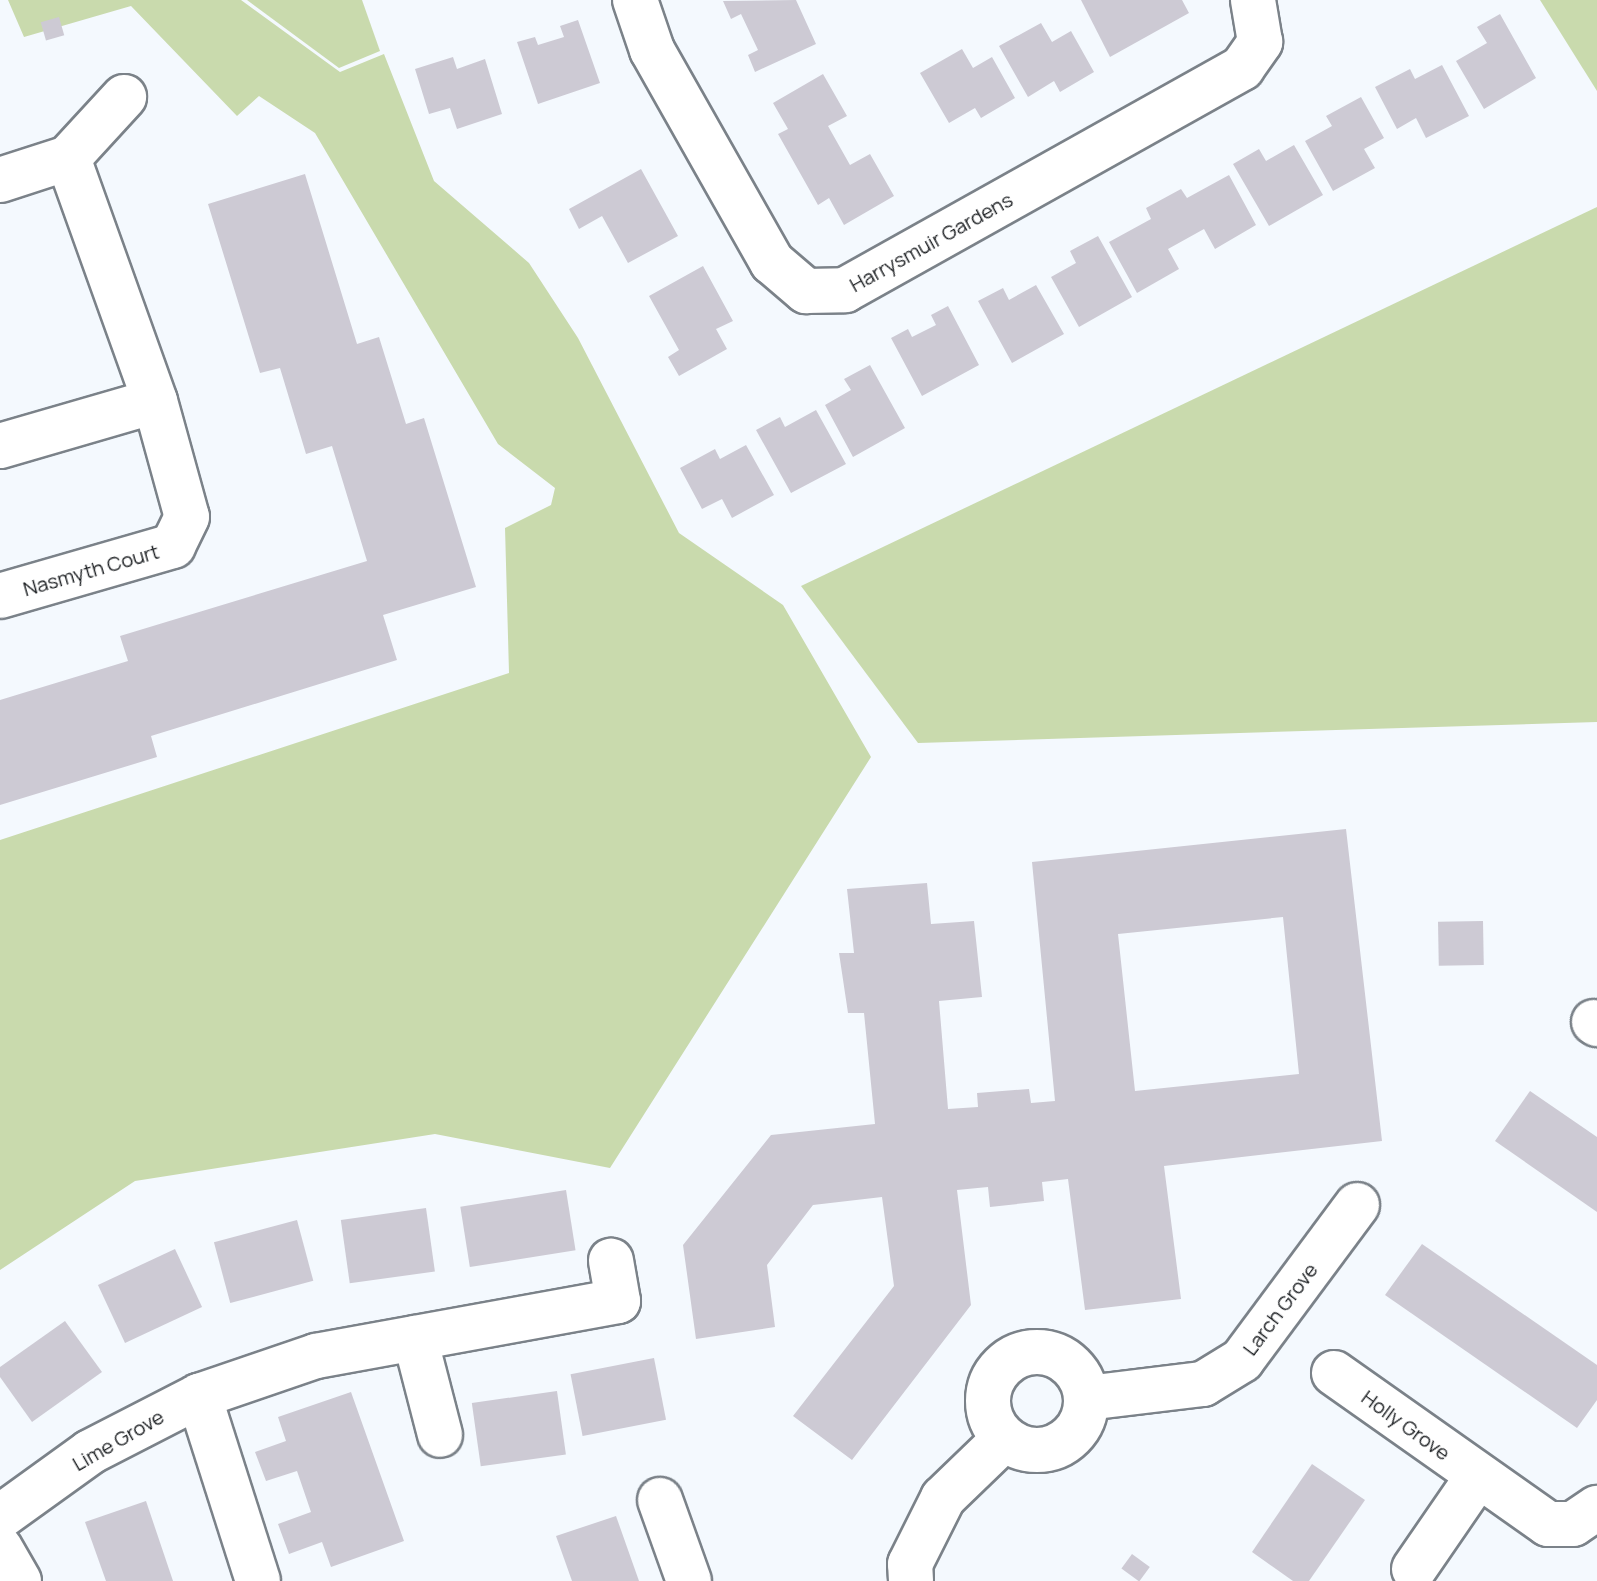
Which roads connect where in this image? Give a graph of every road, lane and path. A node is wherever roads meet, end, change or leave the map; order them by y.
1 (635, 0) edge
2 (1253, 0) edge
3 (124, 97) dead end
4 (68, 158) junction
5 (0, 180) edge
6 (155, 401) junction
7 (0, 446) edge
8 (0, 596) edge
9 (1357, 1205) dead end
10 (611, 1261) dead end
11 (415, 1338) junction
12 (1334, 1373) dead end
13 (199, 1396) junction
14 (1087, 1398) junction
15 (440, 1435) dead end
16 (1004, 1439) junction
17 (1478, 1476) junction
18 (660, 1500) dead end
19 (1597, 1508) edge
20 (0, 1517) edge
21 (0, 1548) edge
22 (1414, 1569) dead end
23 (19, 1581) edge
24 (258, 1581) edge
25 (689, 1581) edge
26 (911, 1581) edge

1 - 2 street, Harrysmuir Gardens
3 - 4 street
4 - 5 street
4 - 6 street, Nasmyth Court
6 - 7 street
6 - 8 street, Nasmyth Court
9 - 14 street, Larch Grove
10 - 11 street, Lime Grove
11 - 13 street, Lime Grove
11 - 15 street
12 - 17 street, Holly Grove
13 - 20 street, Lime Grove
13 - 24 street
14 - 16 street
14 - 16 street
16 - 26 street
17 - 19 street, Holly Grove
17 - 22 street
18 - 25 street
21 - 23 street

